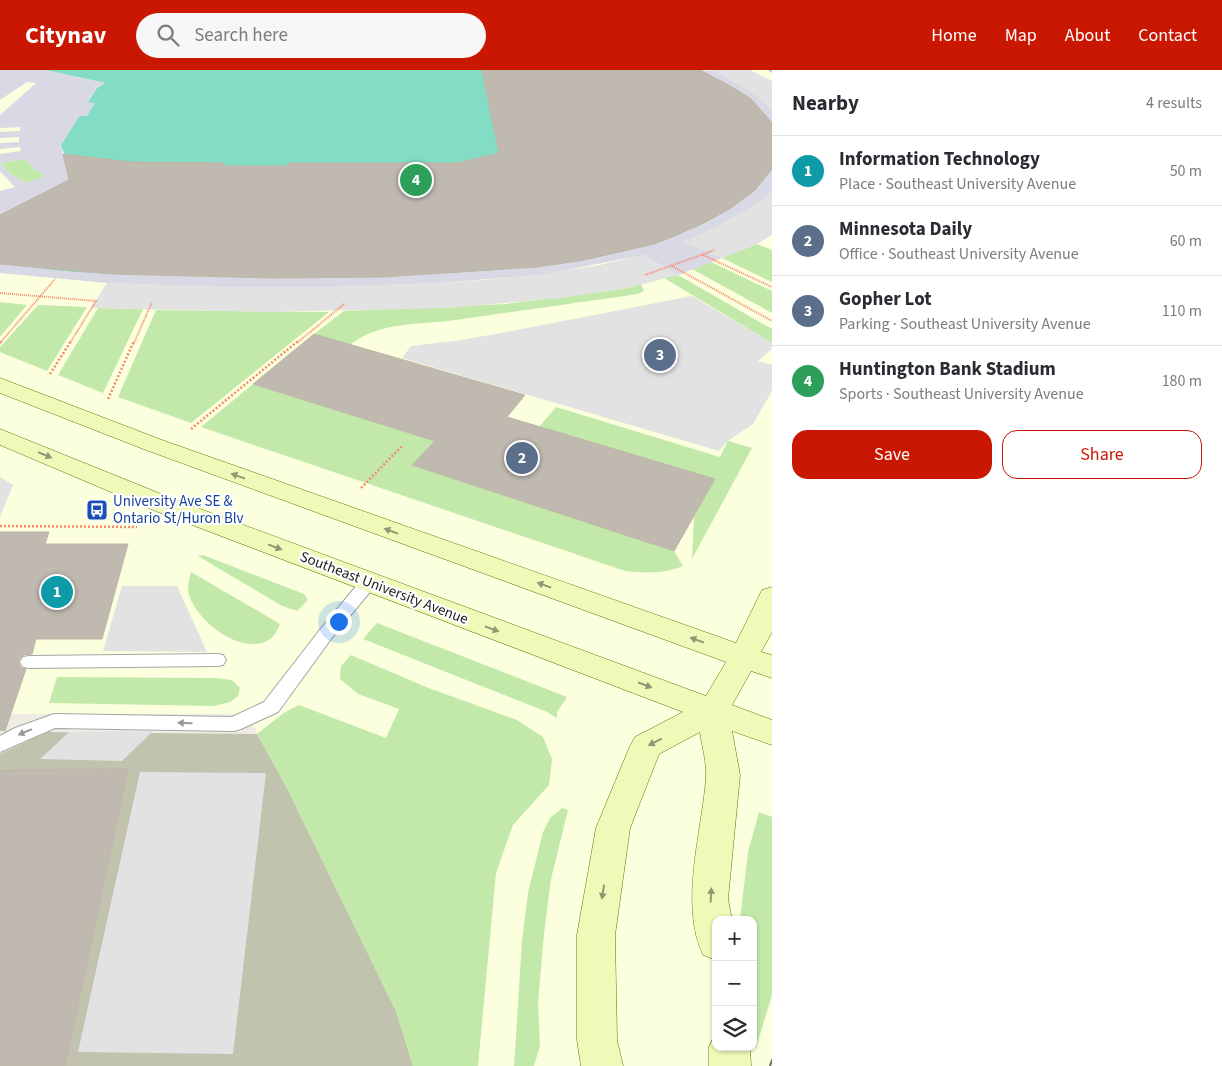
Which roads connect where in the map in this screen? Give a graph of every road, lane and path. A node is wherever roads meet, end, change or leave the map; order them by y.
1 (715, 250) dead end
2 (703, 255) junction
3 (672, 266) junction
4 (645, 275) dead end
5 (55, 279) dead end
6 (772, 287) edge
7 (0, 294) edge
8 (39, 298) junction
9 (152, 302) dead end
10 (344, 304) dead end
11 (772, 321) edge
12 (0, 343) edge
13 (49, 377) dead end
14 (0, 385) edge
15 (108, 399) dead end
16 (191, 429) dead end
17 (0, 436) edge
18 (403, 445) dead end
19 (361, 488) dead end
20 (0, 526) edge
21 (139, 526) dead end
22 (368, 583) junction
23 (772, 597) edge
24 (742, 657) junction
25 (217, 660) dead end
26 (29, 662) dead end
27 (772, 667) edge
28 (714, 711) junction
29 (772, 733) edge
30 (0, 745) edge
31 (712, 916) edge
32 (729, 1051) edge
33 (602, 1066) edge
34 (730, 1066) edge

1 - 2 path
2 - 3 path
2 - 6 path
3 - 4 path
3 - 11 path
5 - 8 path
7 - 8 path
8 - 12 path
8 - 13 path
9 - 15 path
10 - 16 path
24 -> 14 main road
17 -> 22 main road, Southeast University Avenue
18 - 19 path
20 - 21 path
22 -> 28 main road, Southeast University Avenue
22 -> 30 lane
23 - 24 main road
24 - 27 main road
24 - 28 main road
25 - 26 lane
28 - 29 main road, Southeast University Avenue
31 -> 28 main road
28 -> 33 main road
32 - 34 main road

